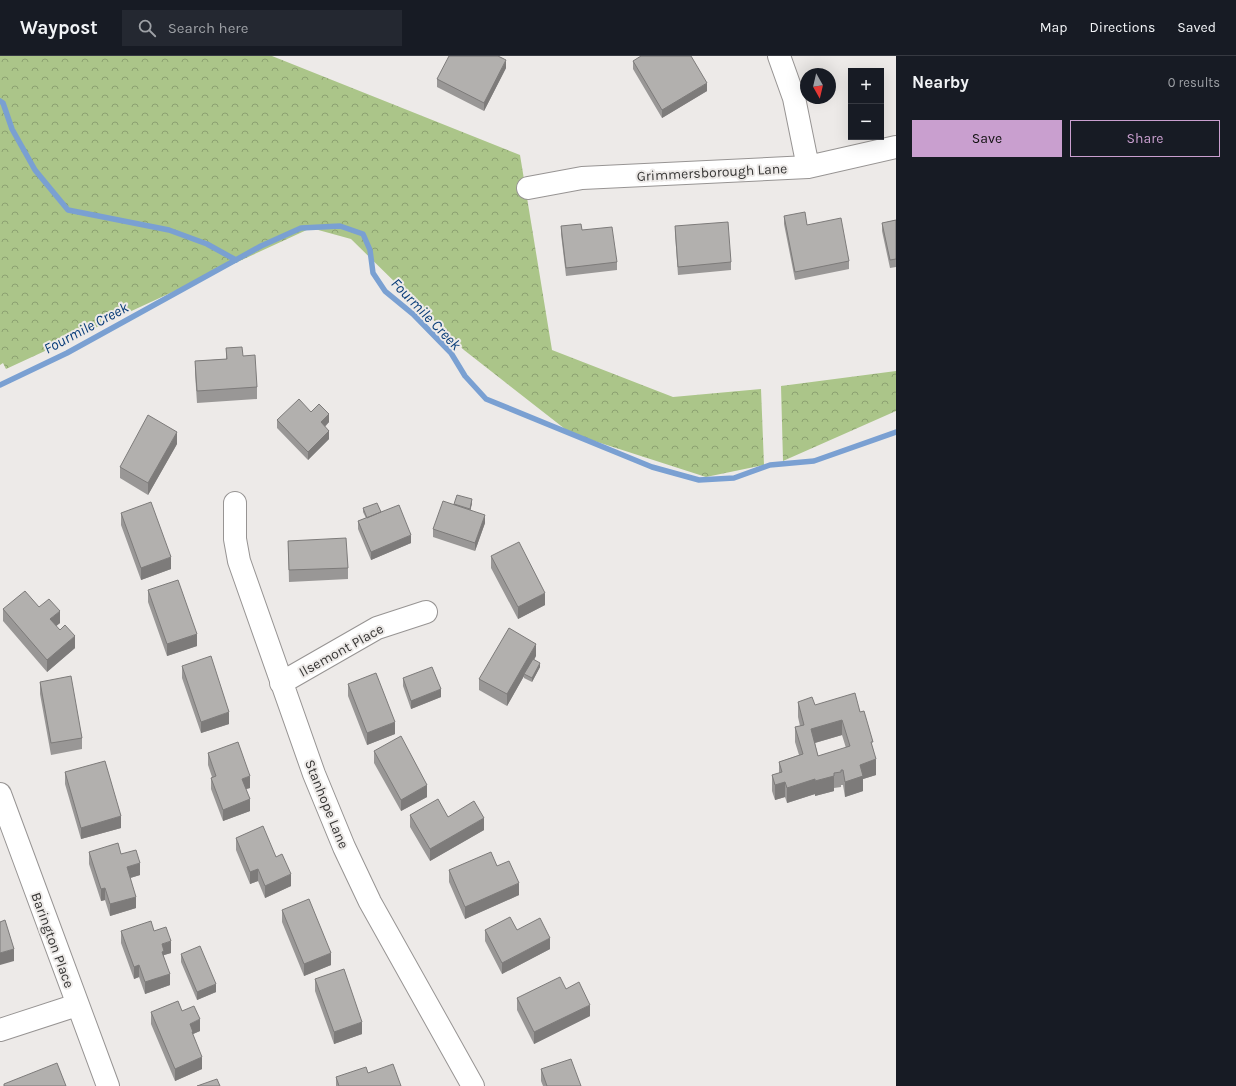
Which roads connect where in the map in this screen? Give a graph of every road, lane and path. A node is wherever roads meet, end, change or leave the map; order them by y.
1 (779, 56) edge
2 (896, 147) edge
3 (808, 167) junction
4 (528, 188) dead end
5 (235, 503) dead end
6 (426, 612) dead end
7 (281, 683) junction
8 (0, 794) edge
9 (77, 1005) junction
10 (0, 1030) edge
11 (108, 1086) edge
12 (473, 1086) edge

1 - 3 street
2 - 3 street, Grimmersborough Lane
3 - 4 street, Grimmersborough Lane
5 - 7 street, Stanhope Lane
6 - 7 street, Ilsemont Place
7 - 12 street, Stanhope Lane
8 - 9 street, Barington Place
9 - 10 street
9 - 11 street, Barington Place

